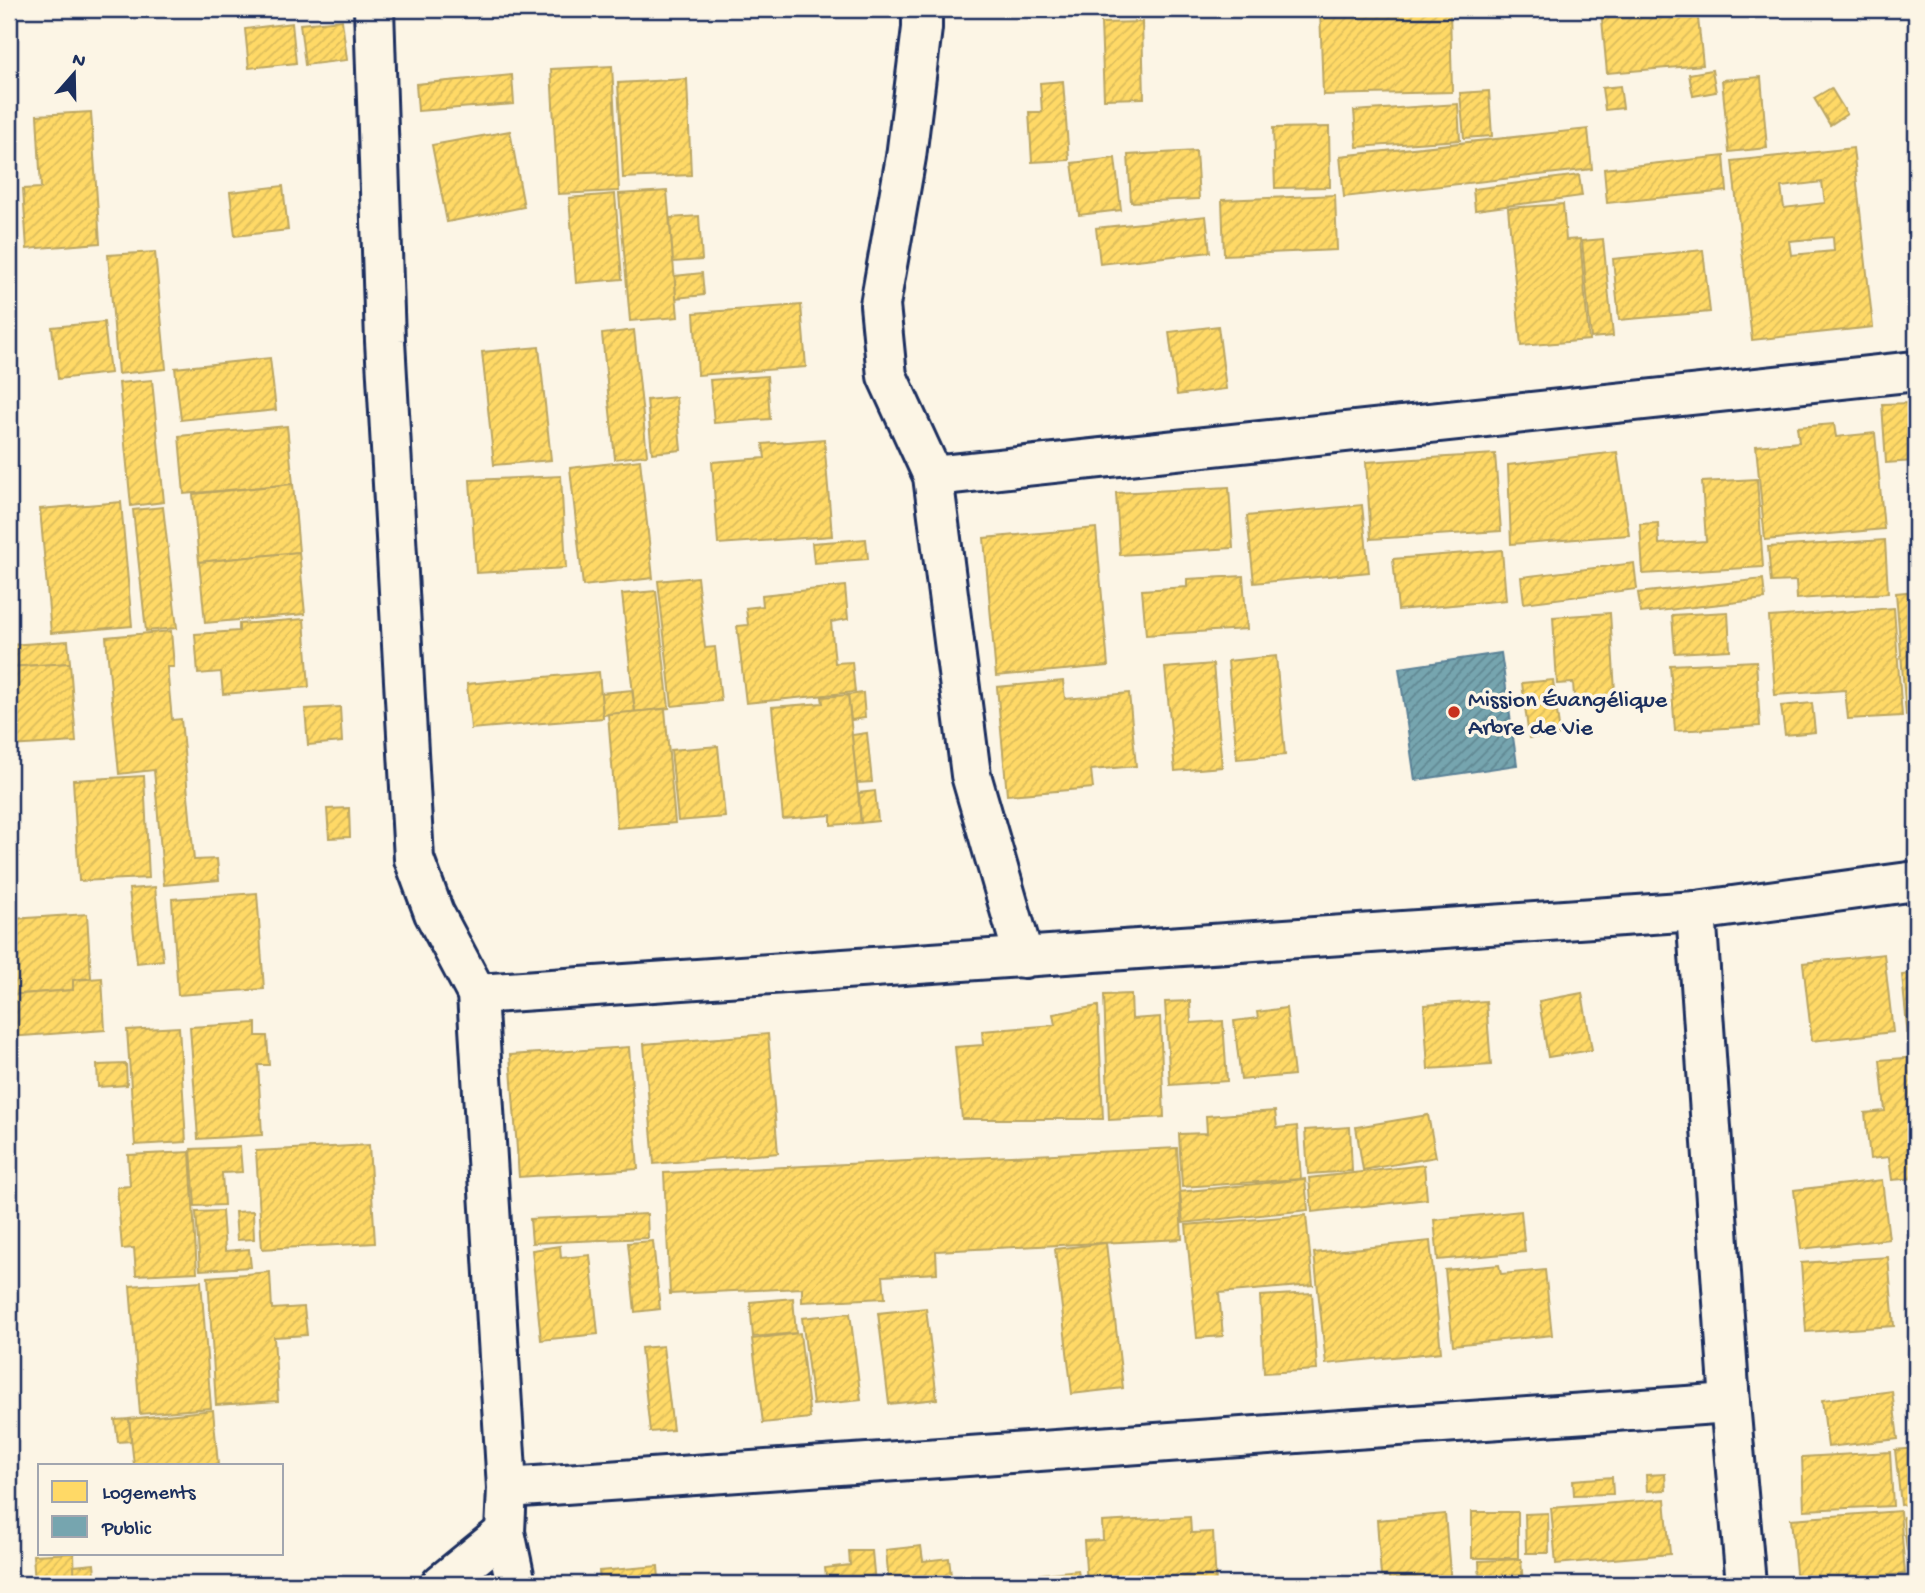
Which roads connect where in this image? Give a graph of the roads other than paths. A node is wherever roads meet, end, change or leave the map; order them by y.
1 (374, 9) edge
2 (922, 9) edge
3 (1916, 371) edge
4 (933, 476) junction
5 (1916, 881) edge
6 (1696, 911) junction
7 (1024, 958) junction
8 (477, 994) junction
9 (1730, 1403) junction
10 (507, 1489) junction
11 (505, 1532) junction
12 (441, 1584) edge
13 (516, 1584) edge
14 (1746, 1584) edge

1 - 8 street
2 - 4 street
3 - 4 street
4 - 7 street
5 - 6 street
6 - 7 street
6 - 9 street
7 - 8 street
8 - 10 street
9 - 10 street
9 - 14 street
10 - 11 street
11 - 12 street
11 - 13 street

